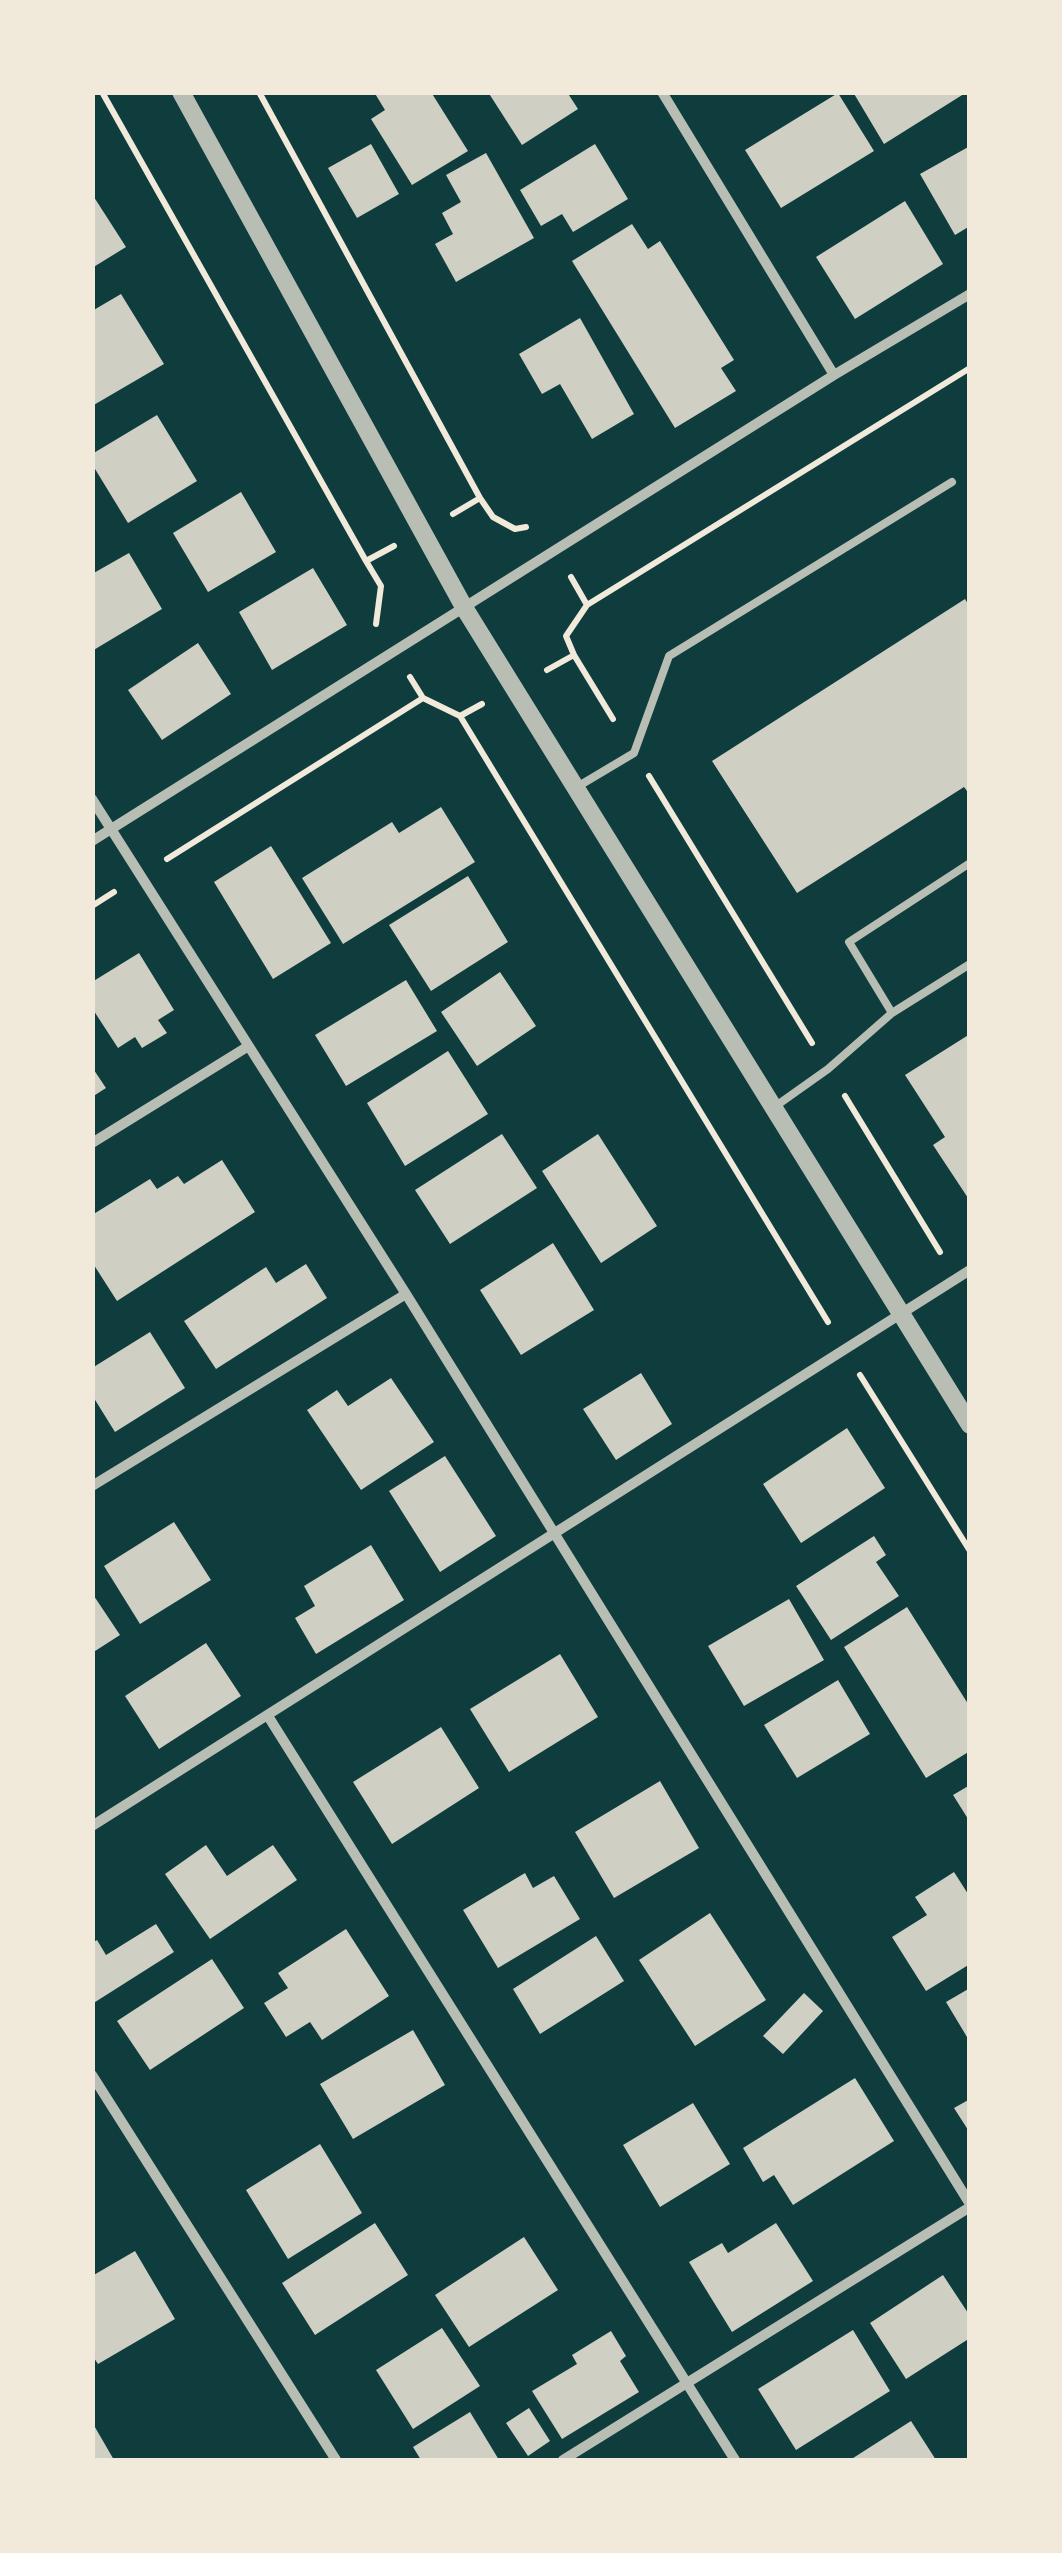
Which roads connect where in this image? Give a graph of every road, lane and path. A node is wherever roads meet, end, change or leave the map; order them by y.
1 (102, 92) edge
2 (182, 92) edge
3 (259, 92) edge
4 (662, 92) edge
5 (970, 294) edge
6 (970, 368) edge
7 (834, 374) junction
8 (952, 482) dead end
9 (480, 498) junction
10 (423, 531) junction
11 (556, 551) junction
12 (366, 561) junction
13 (587, 605) junction
14 (465, 609) junction
15 (392, 650) junction
16 (574, 656) junction
17 (514, 688) junction
18 (423, 698) junction
19 (460, 716) junction
20 (634, 753) junction
21 (576, 788) junction
22 (92, 799) edge
23 (111, 829) junction
24 (92, 841) edge
25 (970, 863) edge
26 (142, 875) junction
27 (92, 906) edge
28 (970, 964) edge
29 (892, 1014) junction
30 (247, 1048) junction
31 (828, 1070) junction
32 (773, 1108) junction
33 (92, 1143) edge
34 (970, 1270) edge
35 (956, 1278) junction
36 (406, 1294) junction
37 (900, 1314) junction
38 (845, 1350) junction
39 (970, 1425) edge
40 (92, 1486) edge
41 (556, 1536) junction
42 (970, 1551) edge
43 (268, 1716) junction
44 (92, 1826) edge
45 (92, 2076) edge
46 (970, 2206) edge
47 (687, 2385) junction
48 (336, 2460) edge
49 (563, 2460) edge
50 (735, 2460) edge

1 - 12 path
2 - 10 street
3 - 9 path
4 - 7 street
5 - 7 street
6 - 13 path
7 - 11 street
8 - 20 lane
9 - 10 path
9 - 11 path
10 - 12 path
10 - 14 street
11 - 13 path
11 - 14 street
12 - 15 path
13 - 16 path
14 - 15 street
14 - 17 street
15 - 18 path
15 - 23 street
16 - 17 path
16 - 20 path
17 - 19 path
17 - 21 street
18 - 19 path
18 - 26 path
19 - 38 path
20 - 21 lane
20 - 31 path
21 - 32 street
22 - 23 street
23 - 24 street
23 - 26 street
25 - 29 lane
26 - 27 path
26 - 30 street
28 - 29 lane
29 - 31 lane
30 - 33 street
30 - 36 street
31 - 32 lane
31 - 35 path
32 - 37 street
34 - 35 street
35 - 37 street
36 - 40 street
36 - 41 street
37 - 38 street
37 - 39 street
38 - 41 street
38 - 42 path
41 - 43 street
41 - 46 street
43 - 44 street
43 - 47 street
45 - 48 street
46 - 47 street
47 - 49 street
47 - 50 street

